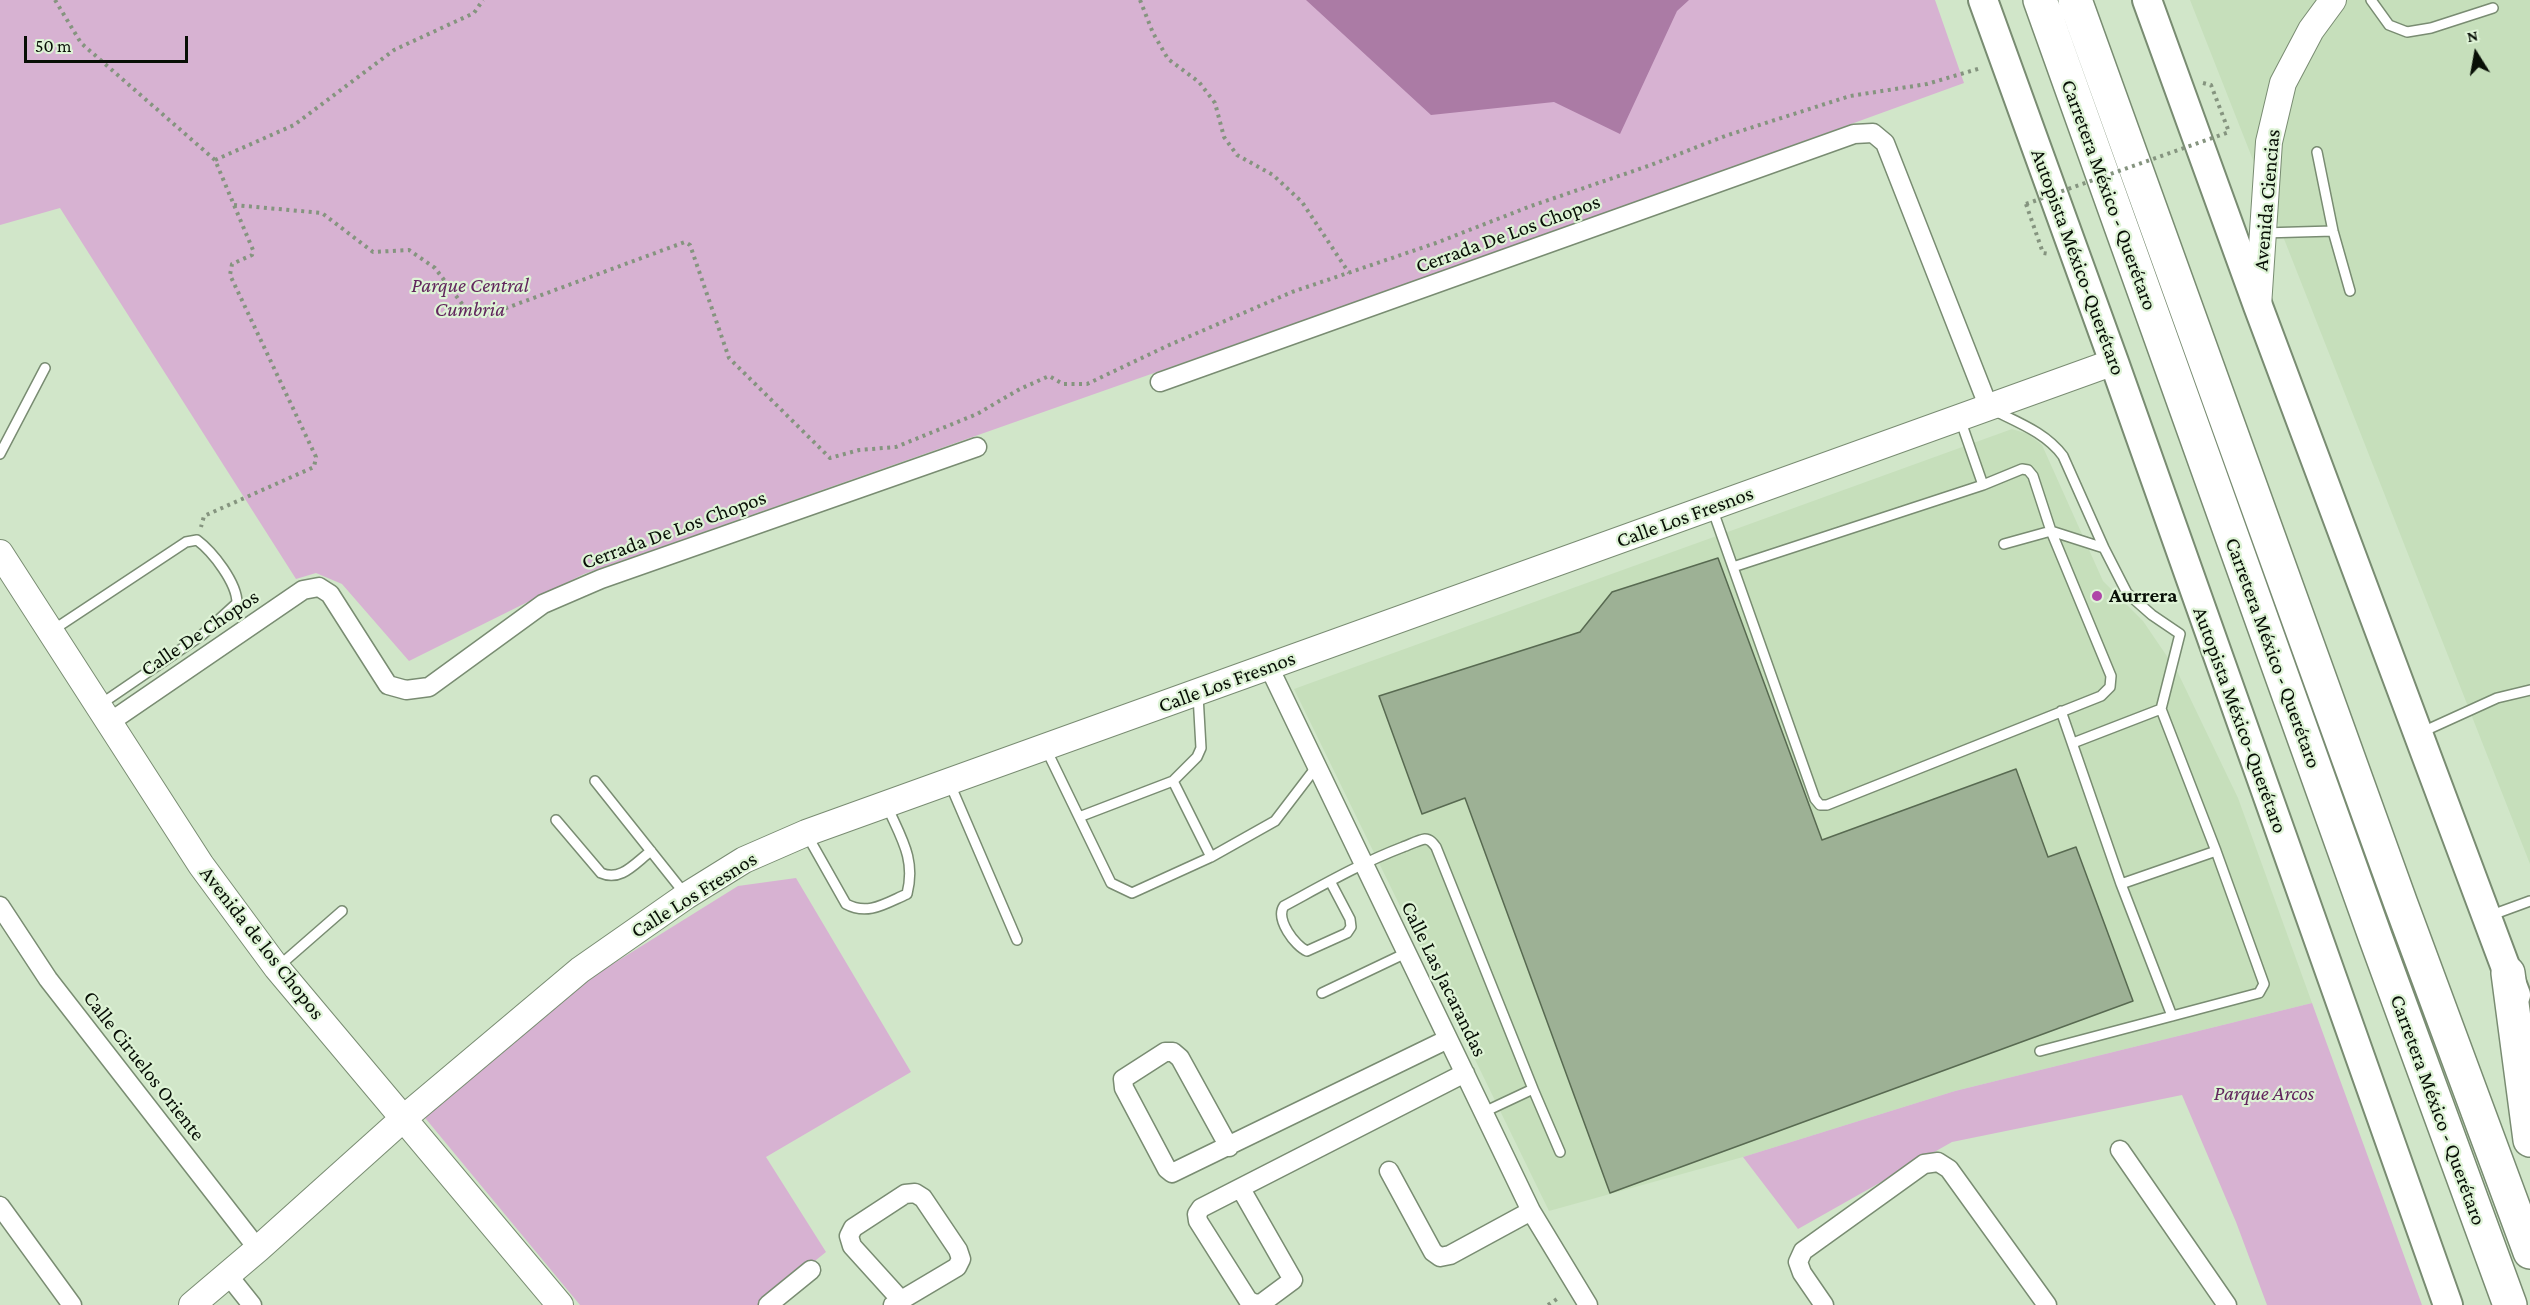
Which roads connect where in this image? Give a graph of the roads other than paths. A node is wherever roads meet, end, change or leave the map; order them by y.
1 (1983, 0) edge
2 (2040, 0) edge
3 (2075, 0) edge
4 (2147, 0) edge
5 (2333, 0) edge
6 (2371, 0) edge
7 (2493, 8) dead end
8 (2317, 152) dead end
9 (2333, 231) junction
10 (2263, 233) junction
11 (2350, 291) dead end
12 (2258, 306) junction
13 (2114, 362) junction
14 (45, 368) dead end
15 (1160, 382) dead end
16 (1989, 408) junction
17 (1960, 419) junction
18 (977, 447) dead end
19 (0, 454) edge
20 (1983, 485) junction
21 (1712, 508) junction
22 (2051, 531) junction
23 (2004, 544) dead end
24 (2104, 548) junction
25 (0, 553) edge
26 (1733, 567) junction
27 (319, 587) joint
28 (2193, 628) junction
29 (51, 631) junction
30 (1269, 666) junction
31 (2530, 690) edge
32 (1198, 692) junction
33 (2161, 709) junction
34 (2061, 711) junction
35 (104, 713) junction
36 (2418, 734) junction
37 (2073, 743) junction
38 (1045, 747) junction
39 (1317, 766) junction
40 (595, 781) dead end
41 (949, 781) junction
42 (1173, 781) junction
43 (886, 804) junction
44 (1079, 817) junction
45 (556, 820) dead end
46 (806, 833) junction
47 (651, 851) junction
48 (2216, 851) junction
49 (1211, 857) junction
50 (1363, 863) junction
51 (1330, 881) junction
52 (2121, 884) junction
53 (686, 896) junction
54 (2530, 901) edge
55 (0, 906) edge
56 (342, 911) dead end
57 (2487, 916) junction
58 (1017, 940) dead end
59 (1406, 953) junction
60 (277, 968) junction
61 (2508, 973) junction
62 (1322, 993) dead end
63 (2172, 1016) junction
64 (2530, 1033) edge
65 (1448, 1039) junction
66 (2040, 1051) dead end
67 (1465, 1073) junction
68 (1533, 1089) junction
69 (1484, 1112) junction
70 (404, 1118) junction
71 (2530, 1140) edge
72 (1229, 1147) junction
73 (2120, 1150) dead end
74 (1560, 1152) dead end
75 (1389, 1171) dead end
76 (1241, 1189) junction
77 (0, 1206) edge
78 (1531, 1211) junction
79 (258, 1249) junction
80 (2530, 1252) edge
81 (811, 1270) dead end
82 (228, 1275) junction
83 (896, 1302) edge
84 (72, 1305) edge
85 (192, 1305) edge
86 (252, 1305) edge
87 (560, 1305) edge
88 (768, 1305) edge
89 (1588, 1305) edge
90 (1824, 1305) edge
91 (2047, 1305) edge
92 (2227, 1305) edge
93 (2448, 1305) edge
94 (2510, 1305) edge

1 - 13 main road, Autopista México-Querétaro
2 - 94 highway, Carretera México - Querétaro
3 - 80 highway, Carretera México - Querétaro
4 - 12 main road
5 - 10 street, Avenida Ciencias
6 - 7 lane
8 - 9 lane
9 - 10 lane
9 - 11 lane
10 - 12 street, Avenida Ciencias
12 - 36 main road
13 - 16 street, Calle Los Fresnos
13 - 28 main road, Autopista México-Querétaro
14 - 19 lane
15 - 16 street, Cerrada De Los Chopos
16 - 17 street, Calle Los Fresnos
16 - 24 lane
17 - 20 lane
17 - 21 street, Calle Los Fresnos
18 - 27 street, Cerrada De Los Chopos
20 - 22 lane
20 - 26 lane
21 - 26 lane
21 - 30 street, Calle Los Fresnos
22 - 23 lane
22 - 24 lane
22 - 34 lane
24 - 28 lane
25 - 29 street, Avenida de los Chopos
26 - 34 lane
27 - 35 street, Calle De Chopos
28 - 33 lane
28 - 93 main road, Autopista México-Querétaro
29 - 35 street, Avenida de los Chopos
29 - 35 lane
30 - 32 street, Calle Los Fresnos
30 - 39 street, Calle Las Jacarandas
31 - 36 lane
32 - 38 street, Calle Los Fresnos
32 - 42 lane
33 - 37 lane
33 - 48 lane
34 - 37 lane
35 - 60 street, Avenida de los Chopos
36 - 57 main road
37 - 52 lane
38 - 41 street, Calle Los Fresnos
38 - 44 lane
39 - 49 lane
39 - 50 street, Calle Las Jacarandas
40 - 47 lane
41 - 43 street, Calle Los Fresnos
41 - 58 lane
42 - 44 lane
42 - 49 lane
43 - 46 street, Calle Los Fresnos
43 - 46 lane
44 - 49 lane
45 - 47 lane
46 - 53 street, Calle Los Fresnos
47 - 53 lane
48 - 52 lane
48 - 63 lane
50 - 51 lane
50 - 59 street, Calle Las Jacarandas
50 - 68 lane
51 - 51 lane
52 - 63 lane
53 - 70 street, Calle Los Fresnos
54 - 57 lane
55 - 79 street, Calle Ciruelos Oriente
56 - 60 lane
57 - 61 main road
59 - 62 lane
59 - 65 street, Calle Las Jacarandas
60 - 70 street, Avenida de los Chopos
61 - 64 main road
61 - 71 highway
63 - 66 lane
65 - 67 street, Calle Las Jacarandas
65 - 72 street
67 - 69 street, Calle Las Jacarandas
67 - 76 street
68 - 69 lane
68 - 74 lane
69 - 78 street, Calle Las Jacarandas
70 - 79 street, Calle Los Fresnos
70 - 87 street, Avenida de los Chopos
72 - 72 street
73 - 92 street
75 - 78 street
76 - 76 street
77 - 84 street
78 - 89 street, Calle Las Jacarandas
79 - 82 street, Calle Los Fresnos
81 - 88 street
82 - 85 street, Calle Los Fresnos
82 - 86 street
83 - 83 street
90 - 91 street

